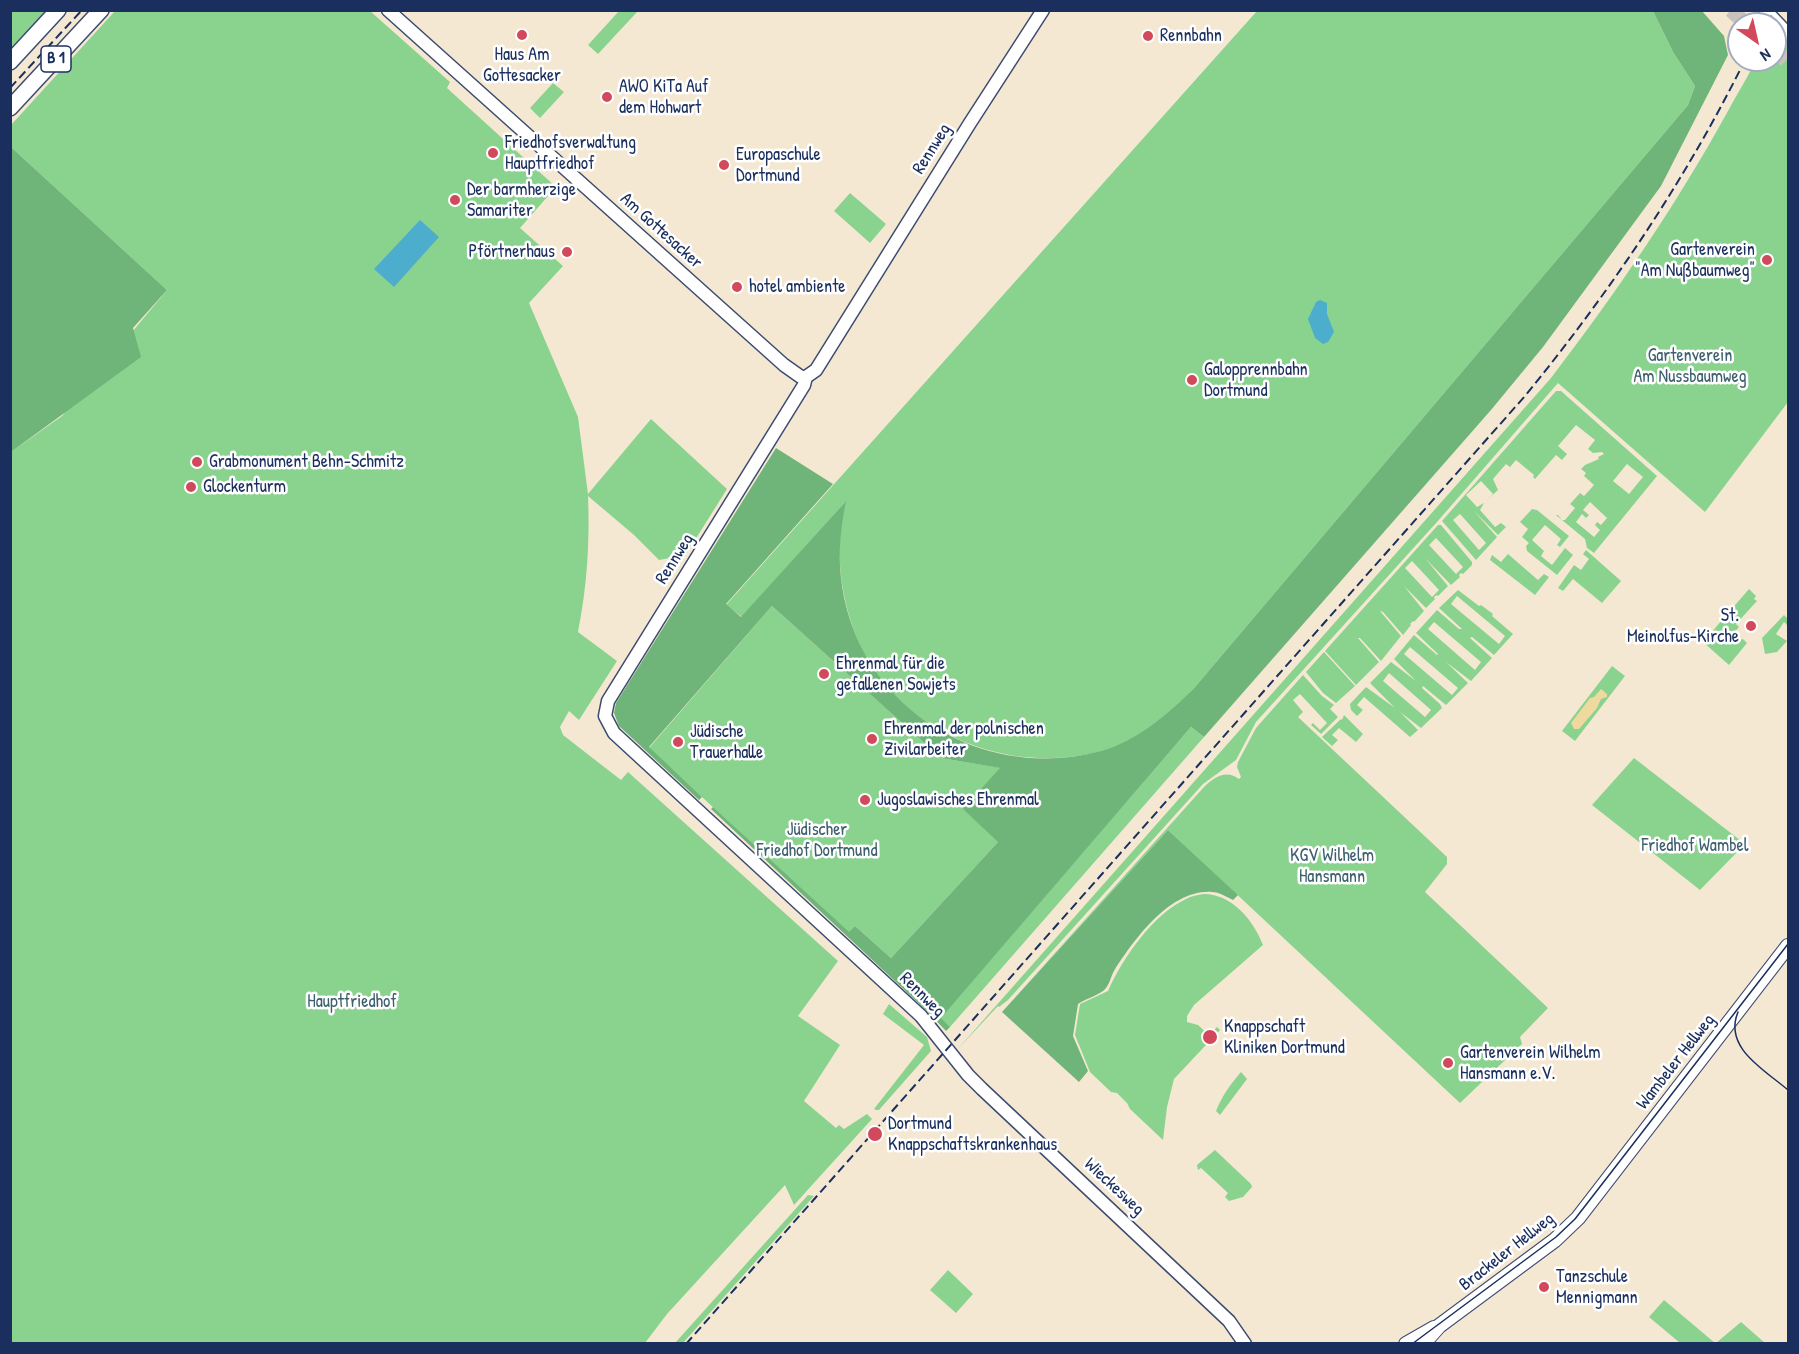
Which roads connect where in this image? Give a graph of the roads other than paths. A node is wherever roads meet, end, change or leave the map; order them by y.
1 (58, 10) edge
2 (101, 10) edge
3 (388, 10) edge
4 (1043, 10) edge
5 (1766, 10) edge
6 (1788, 34) edge
7 (10, 62) edge
8 (10, 108) edge
9 (806, 377) junction
10 (1788, 946) edge
11 (955, 1059) joint
12 (1593, 1201) joint
13 (1439, 1326) junction
14 (1245, 1344) edge
15 (1406, 1344) edge
16 (1423, 1344) edge

1 - 7 highway, B 1
2 - 8 highway, B 1
3 - 9 street, Am Gottesacker
4 - 9 street, Rennweg
5 - 6 street
9 - 11 street, Rennweg
10 - 12 main road, Wambeler Hellweg
11 - 14 street, Wieckesweg
12 - 13 main road, Brackeler Hellweg
13 - 15 main road, Brackeler Hellweg
13 - 16 main road, Brackeler Hellweg

